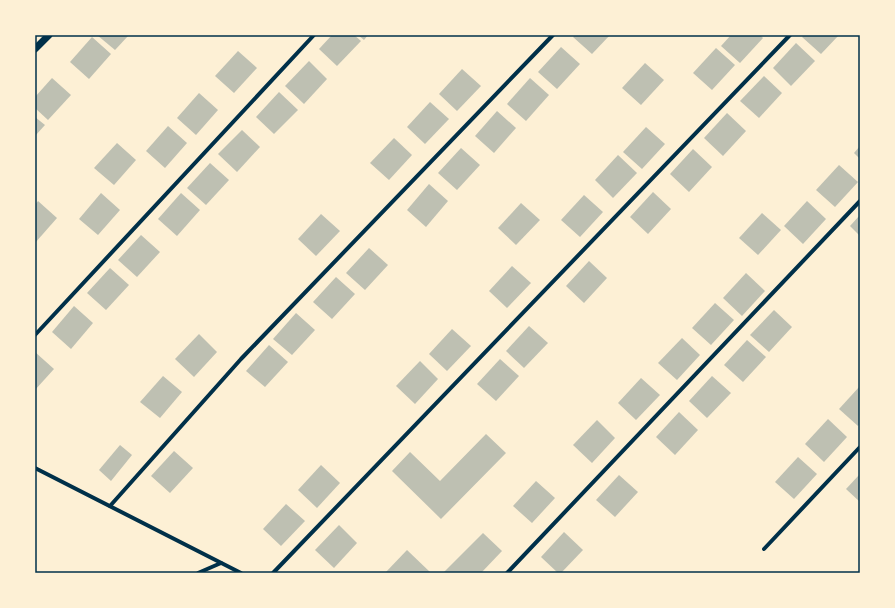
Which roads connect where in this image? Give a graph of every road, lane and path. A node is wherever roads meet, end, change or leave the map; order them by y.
1 (49, 35) edge
2 (314, 35) edge
3 (553, 35) edge
4 (790, 35) edge
5 (35, 49) edge
6 (860, 201) edge
7 (35, 335) edge
8 (860, 447) edge
9 (35, 468) edge
10 (110, 506) junction
11 (764, 549) dead end
12 (221, 563) junction
13 (198, 573) edge
14 (241, 573) edge
15 (273, 573) edge
16 (508, 573) edge

1 - 5 street
2 - 7 street
3 - 10 street
4 - 15 street
6 - 16 street
8 - 11 street
9 - 10 street
10 - 12 street
12 - 13 street
12 - 14 street

